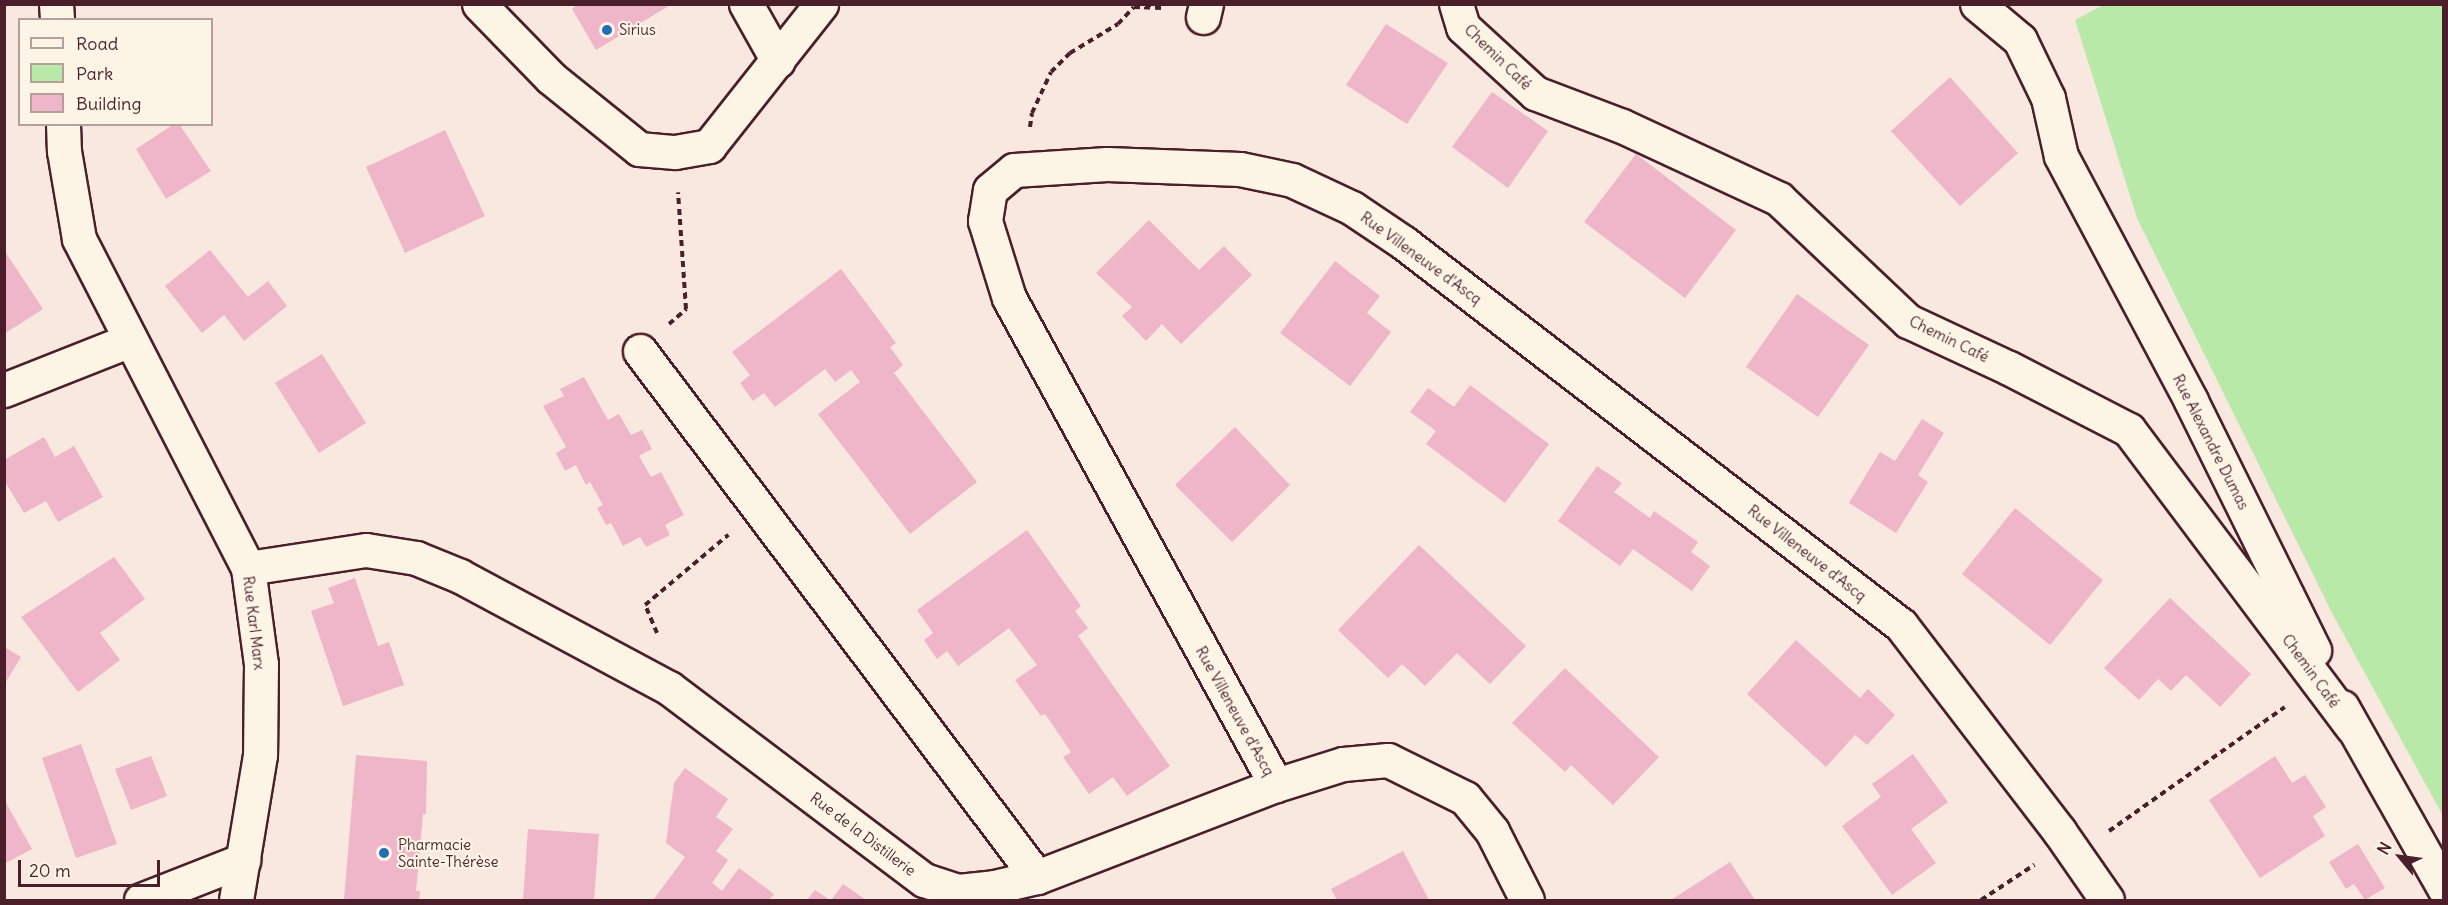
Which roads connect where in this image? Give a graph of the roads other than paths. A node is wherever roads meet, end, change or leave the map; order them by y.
1 (479, 4) edge
2 (746, 4) edge
3 (821, 4) edge
4 (1456, 4) edge
5 (1977, 4) edge
6 (778, 61) junction
7 (63, 126) edge
8 (130, 340) junction
9 (639, 351) road end
10 (4, 390) edge
11 (248, 568) junction
12 (2352, 727) junction
13 (1276, 784) junction
14 (243, 860) junction
15 (1037, 877) junction
16 (2444, 888) edge
17 (141, 900) edge
18 (237, 900) edge
19 (1527, 900) edge
20 (2107, 900) edge

1 - 6 street
2 - 6 street
3 - 6 street
4 - 12 street, Chemin Café
5 - 12 street, Rue Alexandre Dumas
7 - 8 street, Rue Karl Marx
8 - 10 street
8 - 11 street, Rue Karl Marx
9 - 15 street
11 - 14 street, Rue Karl Marx
11 - 15 street, Rue de la Distillerie
12 - 16 street, Rue Alexandre Dumas
13 - 15 street, Rue de la Distillerie
13 - 19 street, Rue de la Distillerie
13 - 20 street, Rue Villeneuve d'Ascq
14 - 17 street
14 - 18 street, Rue Karl Marx

